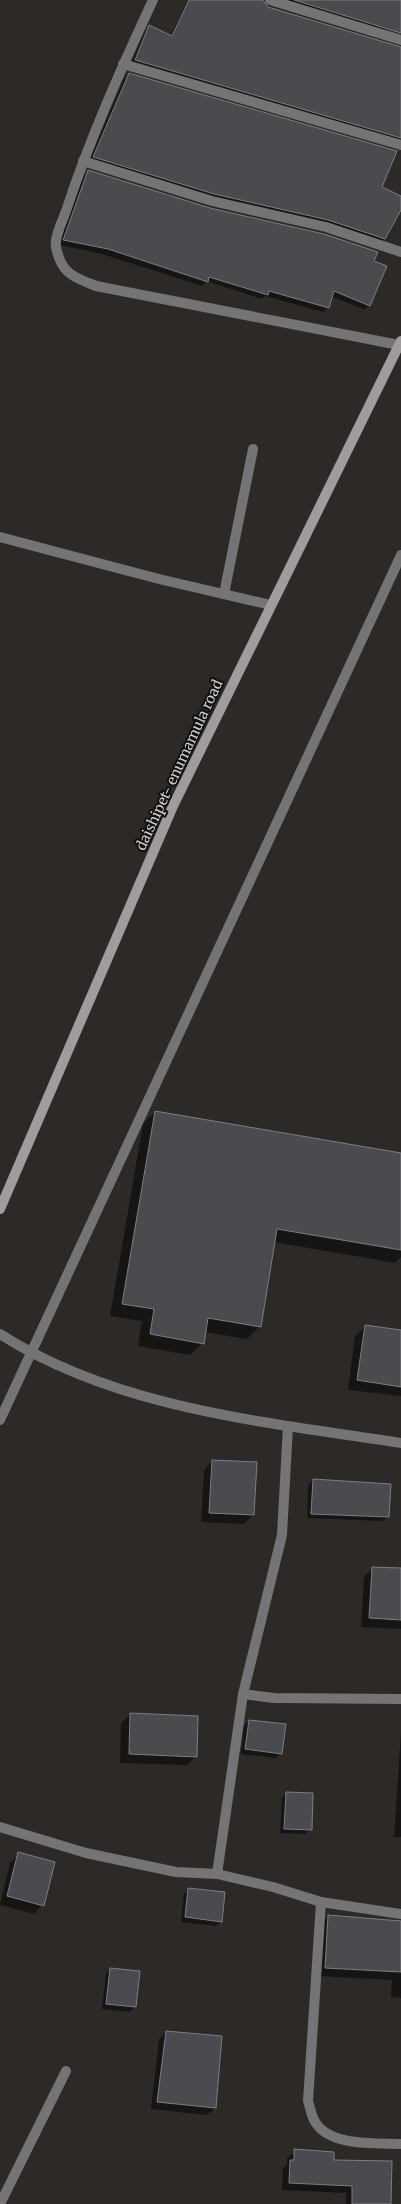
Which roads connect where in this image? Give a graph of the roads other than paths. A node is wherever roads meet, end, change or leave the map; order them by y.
1 (153, 0) edge
2 (270, 0) edge
3 (401, 40) edge
4 (123, 64) junction
5 (401, 145) edge
6 (83, 161) junction
7 (401, 252) edge
8 (400, 343) edge
9 (253, 449) dead end
10 (0, 537) edge
11 (401, 555) edge
12 (224, 594) junction
13 (271, 605) junction
14 (0, 1209) edge
15 (0, 1334) edge
16 (31, 1354) junction
17 (0, 1420) edge
18 (288, 1426) junction
19 (401, 1443) edge
20 (243, 1694) junction
21 (401, 1699) edge
22 (0, 1827) edge
23 (217, 1874) junction
24 (321, 1902) junction
25 (401, 1914) edge
26 (66, 2071) dead end
27 (401, 2144) edge
28 (0, 2204) edge

1 - 4 street
2 - 3 street
4 - 5 street
4 - 6 street
6 - 7 street
6 - 8 street
8 - 13 street, daishipet- enumamula road
9 - 12 street
10 - 12 street
11 - 16 street
12 - 13 street
13 - 14 street, daishipet- enumamula road
15 - 16 street
16 - 17 street
16 - 18 street
18 - 19 street
18 - 20 street
20 - 21 street
20 - 23 street
22 - 23 street
23 - 24 street
24 - 25 street
24 - 27 street
26 - 28 street

